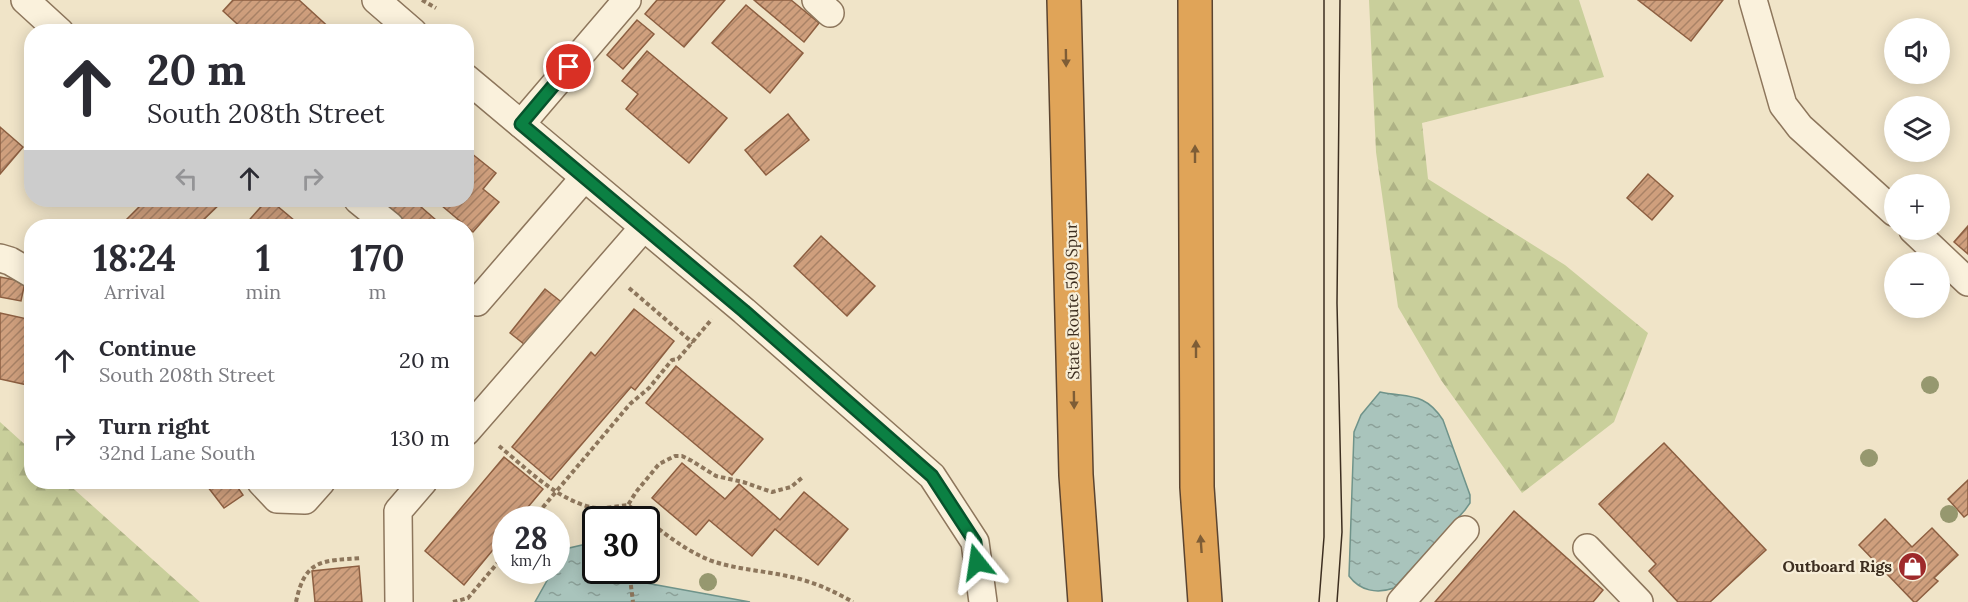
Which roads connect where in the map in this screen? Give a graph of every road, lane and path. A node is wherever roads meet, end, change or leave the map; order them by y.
1 (25, 0) edge
2 (376, 0) edge
3 (422, 0) edge
4 (627, 0) edge
5 (1064, 0) edge
6 (1195, 0) edge
7 (1753, 0) edge
8 (436, 8) dead end
9 (51, 24) edge
10 (404, 24) edge
11 (474, 85) edge
12 (521, 124) junction
13 (584, 178) junction
14 (1884, 203) edge
15 (367, 207) edge
16 (381, 219) edge
17 (643, 228) junction
18 (1924, 240) edge
19 (0, 258) edge
20 (24, 269) edge
21 (1968, 282) edge
22 (629, 288) dead end
23 (474, 299) edge
24 (716, 314) dead end
25 (693, 342) junction
26 (474, 423) edge
27 (499, 446) dead end
28 (804, 476) dead end
29 (268, 489) edge
30 (315, 489) edge
31 (417, 489) edge
32 (555, 492) junction
33 (628, 505) junction
34 (544, 506) edge
35 (1466, 530) dead end
36 (1587, 548) dead end
37 (362, 558) dead end
38 (492, 571) edge
39 (631, 584) edge
40 (469, 600) edge
41 (296, 602) edge
42 (399, 602) edge
43 (453, 602) edge
44 (633, 602) edge
45 (853, 602) edge
46 (983, 602) edge
47 (1084, 602) edge
48 (1204, 602) edge
49 (1401, 602) edge
50 (1639, 602) edge

1 - 9 street
2 - 10 street
3 - 8 path
4 - 12 street
5 -> 47 highway, State Route 509 Spur
48 -> 6 highway
7 - 14 street
11 - 12 street
12 - 13 street
13 - 17 street
13 - 23 street
15 - 16 street
17 - 26 street
17 - 46 street
18 - 21 street
19 - 20 street
22 - 25 path
24 - 25 path
25 - 32 path
27 - 32 path
28 - 33 path
29 - 30 street
31 - 42 street
32 - 33 path
32 - 34 path
33 - 45 path
35 - 49 street
36 - 50 street
37 - 41 path
38 - 40 path
39 - 44 path
40 - 43 path

